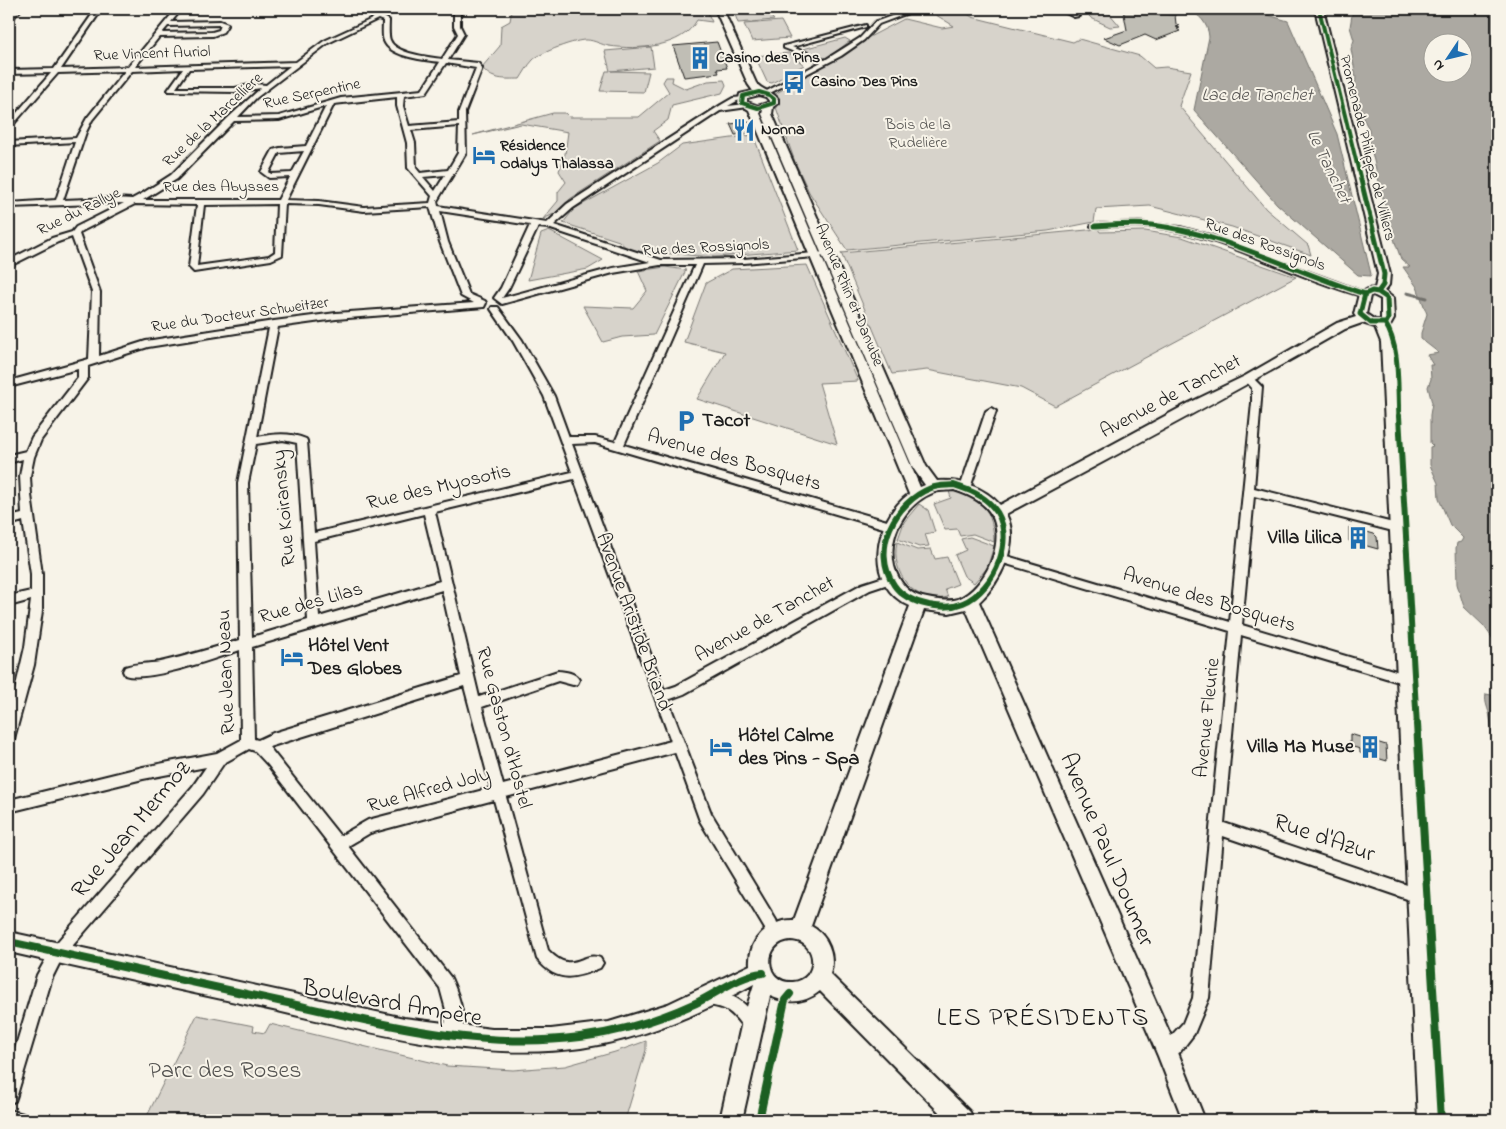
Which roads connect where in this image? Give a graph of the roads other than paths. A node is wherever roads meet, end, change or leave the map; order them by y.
1 (99, 9) edge
2 (179, 9) edge
3 (382, 9) edge
4 (456, 9) edge
5 (712, 9) edge
6 (719, 9) edge
7 (916, 9) edge
8 (1061, 9) edge
9 (1319, 9) edge
10 (1076, 16) dead end
11 (378, 17) junction
12 (873, 22) junction
13 (167, 24) junction
14 (864, 26) junction
15 (158, 35) junction
16 (441, 62) junction
17 (826, 62) junction
18 (297, 64) junction
19 (188, 66) junction
20 (131, 68) junction
21 (57, 70) junction
22 (9, 72) edge
23 (267, 87) junction
24 (763, 93) junction
25 (400, 94) junction
26 (747, 101) junction
27 (332, 102) junction
28 (769, 106) junction
29 (230, 119) junction
30 (462, 124) junction
31 (9, 126) edge
32 (408, 128) junction
33 (80, 140) junction
34 (9, 144) edge
35 (308, 148) junction
36 (450, 172) junction
37 (417, 175) junction
38 (295, 176) junction
39 (435, 195) junction
40 (135, 201) junction
41 (58, 202) junction
42 (202, 202) junction
43 (281, 202) junction
44 (9, 205) edge
45 (433, 206) junction
46 (535, 224) junction
47 (549, 226) junction
48 (1095, 226) dead end
49 (75, 234) junction
50 (618, 249) junction
51 (820, 254) junction
52 (700, 262) junction
53 (9, 263) edge
54 (660, 263) junction
55 (604, 273) junction
56 (1378, 292) junction
57 (1365, 294) junction
58 (498, 303) junction
59 (482, 304) junction
60 (1363, 318) junction
61 (274, 324) junction
62 (1378, 324) junction
63 (94, 361) junction
64 (83, 365) junction
65 (1249, 379) junction
66 (9, 384) edge
67 (991, 411) dead end
68 (566, 441) junction
69 (250, 442) junction
70 (618, 446) junction
71 (29, 454) junction
72 (9, 458) edge
73 (578, 474) junction
74 (934, 487) junction
75 (966, 488) junction
76 (1250, 492) junction
77 (916, 495) junction
78 (429, 511) junction
79 (998, 512) junction
80 (28, 516) junction
81 (9, 521) edge
82 (890, 526) junction
83 (1397, 528) junction
84 (308, 538) junction
85 (1000, 558) junction
86 (890, 579) junction
87 (446, 584) junction
88 (37, 594) junction
89 (970, 600) junction
90 (9, 601) edge
91 (919, 603) junction
92 (314, 622) junction
93 (1235, 628) junction
94 (246, 642) junction
95 (129, 671) dead end
96 (468, 679) junction
97 (1406, 679) junction
98 (573, 680) dead end
99 (660, 697) junction
100 (476, 703) junction
101 (9, 735) edge
102 (253, 744) junction
103 (678, 745) junction
104 (219, 759) junction
105 (499, 792) junction
106 (9, 806) edge
107 (1217, 827) junction
108 (339, 845) junction
109 (1416, 895) junction
110 (800, 930) junction
111 (774, 934) junction
112 (9, 942) edge
113 (57, 953) junction
114 (595, 963) dead end
115 (765, 977) junction
116 (818, 978) junction
117 (708, 998) junction
118 (752, 1026) junction
119 (453, 1038) junction
120 (1167, 1053) junction
121 (9, 1095) edge
122 (9, 1118) edge
123 (17, 1120) edge
124 (731, 1120) edge
125 (962, 1120) edge
126 (1194, 1120) edge
127 (1429, 1120) edge

1 - 21 street
2 - 13 street
3 - 11 street
4 - 16 street
5 - 26 street, Avenue Rhin et Danube
6 - 24 street
7 - 12 street
8 - 10 street
9 - 56 street, Promenade Philippe de Villiers
11 - 16 street
11 - 18 street, Rue de la Marcelliere
12 - 14 street
12 - 14 street
12 - 17 street
13 - 15 street
13 - 15 street
14 - 17 street
15 - 20 street
16 - 25 street, Rue Serpentine
16 - 30 street
17 - 24 street
18 - 19 street, Rue Vincent Auriol
18 - 23 street, Rue de la Marcelliere
19 - 20 street, Rue Vincent Auriol
19 - 23 street
20 - 21 street, Rue Vincent Auriol
20 - 33 street
21 - 22 street, Rue Vincent Auriol
21 - 31 street
23 - 29 street, Rue de la Marcelliere
24 - 26 street
24 - 28 street, Avenue Rhin et Danube
25 - 27 street, Rue Serpentine
25 - 32 street
26 - 28 street
26 - 47 street
26 - 51 street, Avenue Rhin et Danube
27 - 29 street, Rue Serpentine
27 - 35 street
28 - 51 street, Avenue Rhin et Danube
29 - 40 street, Rue de la Marcelliere
30 - 32 street
30 - 36 street
32 - 37 street
33 - 34 street
33 - 41 street
35 - 38 street
35 - 38 street
36 - 37 street
36 - 39 street
37 - 39 street
38 - 43 street
39 - 45 street
40 - 41 street, Rue des Abysses
40 - 42 street, Rue des Abysses
40 - 49 street, Rue du Rallye
41 - 44 street, Rue des Abysses
42 - 43 street, Rue des Abysses
42 - 43 street
43 - 45 street, Rue des Abysses
45 - 46 street, Rue des Abysses
45 - 59 street
46 - 47 street, Rue des Abysses
46 - 58 street
47 - 50 street, Rue des Abysses
48 - 57 street, Rue des Rossignols
49 - 53 street, Rue du Rallye
49 - 63 street
50 - 54 street, Rue des Abysses
50 - 55 street
51 - 52 street, Rue des Rossignols
51 - 74 street, Avenue Rhin et Danube
51 - 77 street, Avenue Rhin et Danube
52 - 54 street, Rue des Rossignols
52 - 70 street
54 - 55 street, Rue des Rossignols
55 - 58 street, Rue des Rossignols
56 - 57 street
56 - 62 street
57 - 60 street
58 - 59 street, Rue du Docteur Schweitzer
58 - 68 street, Avenue Aristide Briand
59 - 61 street, Rue du Docteur Schweitzer
60 - 62 street
60 - 65 street, Avenue de Tanchet
61 - 63 street, Rue du Docteur Schweitzer
61 - 69 street, Rue Jean Neau
62 - 83 street
63 - 64 street, Rue du Docteur Schweitzer
64 - 66 street, Rue du Docteur Schweitzer
64 - 71 street
65 - 76 street, Avenue Fleurie
65 - 79 street, Avenue de Tanchet
67 - 75 street
68 - 70 street, Avenue des Bosquets
68 - 73 street, Avenue Aristide Briand
69 - 84 street, Rue Koiransky
69 - 94 street, Rue Jean Neau
70 - 82 street, Avenue des Bosquets
71 - 72 street
71 - 80 street
73 - 78 street, Rue des Myosotis
73 - 99 street, Avenue Aristide Briand
74 - 75 street
74 - 77 street
75 - 79 street
76 - 83 street
76 - 93 street, Avenue Fleurie
77 - 82 street
78 - 84 street, Rue des Myosotis
78 - 87 street, Rue Gaston d'Hostel
79 - 85 street
80 - 81 street
80 - 88 street
82 - 86 street
83 - 97 street
84 - 92 street, Rue Koiransky
85 - 89 street
85 - 93 street, Avenue des Bosquets
86 - 91 street
86 - 99 street, Avenue de Tanchet
87 - 92 street, Rue des Lilas
87 - 96 street, Rue Gaston d'Hostel
88 - 90 street
88 - 101 street
89 - 91 street
89 - 120 street, Avenue Paul Doumer
91 - 110 street
92 - 94 street, Rue des Lilas
93 - 97 street, Avenue des Bosquets
93 - 107 street, Avenue Fleurie
94 - 95 street, Rue des Lilas
94 - 102 street, Rue Jean Neau
96 - 100 street, Rue Gaston d'Hostel
96 - 102 street, Rue Jean Mermoz
97 - 109 street
98 - 100 street
99 - 103 street, Avenue Aristide Briand
100 - 105 street, Rue Gaston d'Hostel
102 - 104 street, Rue Jean Mermoz
102 - 108 street, Rue Jean Neau
103 - 105 street, Rue Alfred Joly
103 - 111 street, Avenue Aristide Briand
104 - 106 street
104 - 113 street, Rue Jean Mermoz
105 - 108 street, Rue Alfred Joly
105 - 114 street, Rue Gaston d'Hostel
107 - 109 street, Rue d'Azur
107 - 120 street, Avenue Fleurie
108 - 119 street, Rue Jean Neau
109 - 127 street
110 - 111 street
110 - 116 street
111 - 115 street
112 - 113 street, Boulevard Ampère
113 - 119 street, Boulevard Ampère
113 - 121 street, Rue Jean Mermoz
115 - 116 street
115 - 117 street, Boulevard Ampère
115 - 118 street
116 - 125 street
117 - 118 street
117 - 119 street, Boulevard Ampère
118 - 124 street
120 - 126 street, Avenue Paul Doumer
122 - 123 street

